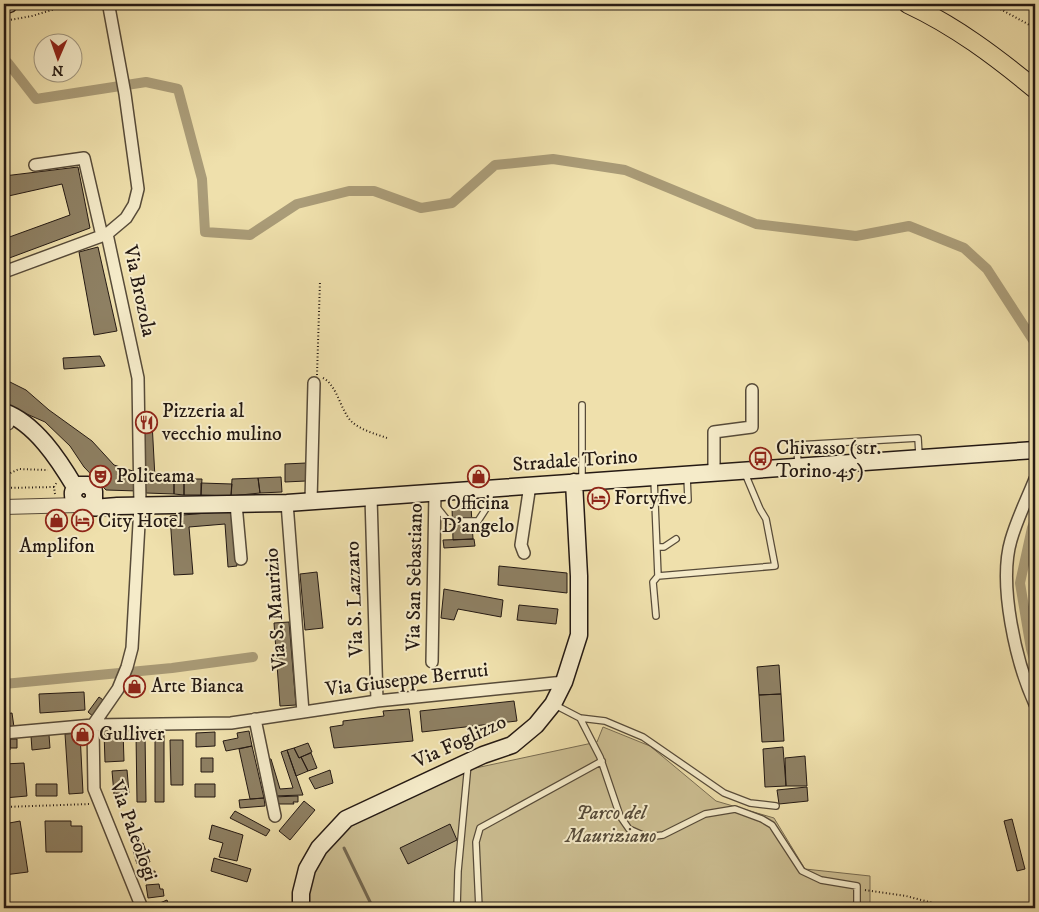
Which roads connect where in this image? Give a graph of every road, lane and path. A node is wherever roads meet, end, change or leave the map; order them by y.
1 (9, 4) edge
2 (72, 4) edge
3 (908, 4) edge
4 (991, 4) edge
5 (1021, 4) edge
6 (4, 5) edge
7 (109, 7) dead end
8 (1035, 12) edge
9 (4, 22) edge
10 (1035, 28) edge
11 (1035, 88) edge
12 (35, 165) dead end
13 (105, 235) junction
14 (4, 272) edge
15 (320, 281) dead end
16 (316, 380) junction
17 (752, 390) dead end
18 (582, 405) dead end
19 (9, 414) edge
20 (4, 429) edge
21 (388, 438) dead end
22 (1035, 450) edge
23 (53, 464) junction
24 (744, 470) junction
25 (714, 472) junction
26 (686, 474) junction
27 (4, 476) edge
28 (654, 476) junction
29 (58, 477) dead end
30 (1035, 479) edge
31 (578, 482) junction
32 (530, 485) junction
33 (54, 487) junction
34 (4, 488) edge
35 (86, 488) junction
36 (492, 488) junction
37 (372, 497) junction
38 (435, 498) junction
39 (55, 500) dead end
40 (688, 500) dead end
41 (311, 501) junction
42 (287, 502) junction
43 (236, 504) junction
44 (83, 506) junction
45 (118, 506) junction
46 (140, 506) junction
47 (4, 507) edge
48 (676, 539) dead end
49 (657, 547) junction
50 (524, 553) dead end
51 (241, 559) dead end
52 (658, 576) junction
53 (656, 616) dead end
54 (432, 662) dead end
55 (564, 682) junction
56 (377, 701) junction
57 (553, 704) junction
58 (1035, 704) edge
59 (303, 712) junction
60 (580, 718) junction
61 (255, 720) junction
62 (93, 725) junction
63 (4, 733) edge
64 (602, 761) junction
65 (468, 762) junction
66 (100, 804) junction
67 (776, 806) dead end
68 (4, 807) edge
69 (275, 816) dead end
70 (857, 890) junction
71 (142, 908) edge
72 (302, 908) edge
73 (457, 908) edge
74 (479, 908) edge
75 (857, 908) edge
76 (952, 908) edge

1 - 6 main road
2 - 9 path
3 - 11 main road
4 - 10 path
5 - 8 path
7 - 13 street, Via Brozola
12 - 13 street
13 - 14 street
13 - 46 street, Via Brozola
15 - 16 path
16 - 21 path
16 - 41 street
17 - 25 street
18 - 31 lane
19 - 20 lane
19 - 23 main road
22 - 24 main road, Stradale Torino
23 - 27 path
23 - 35 main road
24 - 25 main road, Stradale Torino
24 - 52 lane
25 - 26 main road, Stradale Torino
26 - 28 main road, Stradale Torino
26 - 40 lane
28 - 31 main road, Stradale Torino
28 - 49 lane
29 - 33 path
30 - 58 street
31 - 32 main road, Stradale Torino
31 - 55 main road, Via Foglizzo
32 - 36 main road, Stradale Torino
32 - 50 street
33 - 34 path
33 - 39 path
35 - 44 main road
35 - 45 main road
36 - 38 main road, Stradale Torino
36 - 38 lane
37 - 38 main road, Stradale Torino
37 - 41 main road, Stradale Torino
37 - 56 street, Via S. Lazzaro
38 - 54 street, Via San Sebastiano
41 - 42 main road, Stradale Torino
42 - 43 main road, Stradale Torino
42 - 59 street, Via S. Maurizio
43 - 46 main road, Stradale Torino
43 - 51 street
44 - 45 main road, Stradale Torino
44 - 47 street
45 - 46 main road, Stradale Torino
46 - 62 street
48 - 49 lane
49 - 52 lane
52 - 53 lane
55 - 56 street, Via Giuseppe Berruti
55 - 57 main road, Via Foglizzo
56 - 59 street, Via Giuseppe Berruti
57 - 60 lane
57 - 65 main road, Via Foglizzo
59 - 61 street, Via Giuseppe Berruti
60 - 64 lane
60 - 67 lane
61 - 62 street, Via Giuseppe Berruti
61 - 69 street
62 - 63 street, Via Giuseppe Berruti
62 - 66 street, Via Paleologi
64 - 70 lane
64 - 74 lane
65 - 72 main road, Via Foglizzo
65 - 73 lane
66 - 68 path
66 - 71 street, Via Paleologi
70 - 75 lane
70 - 76 path

